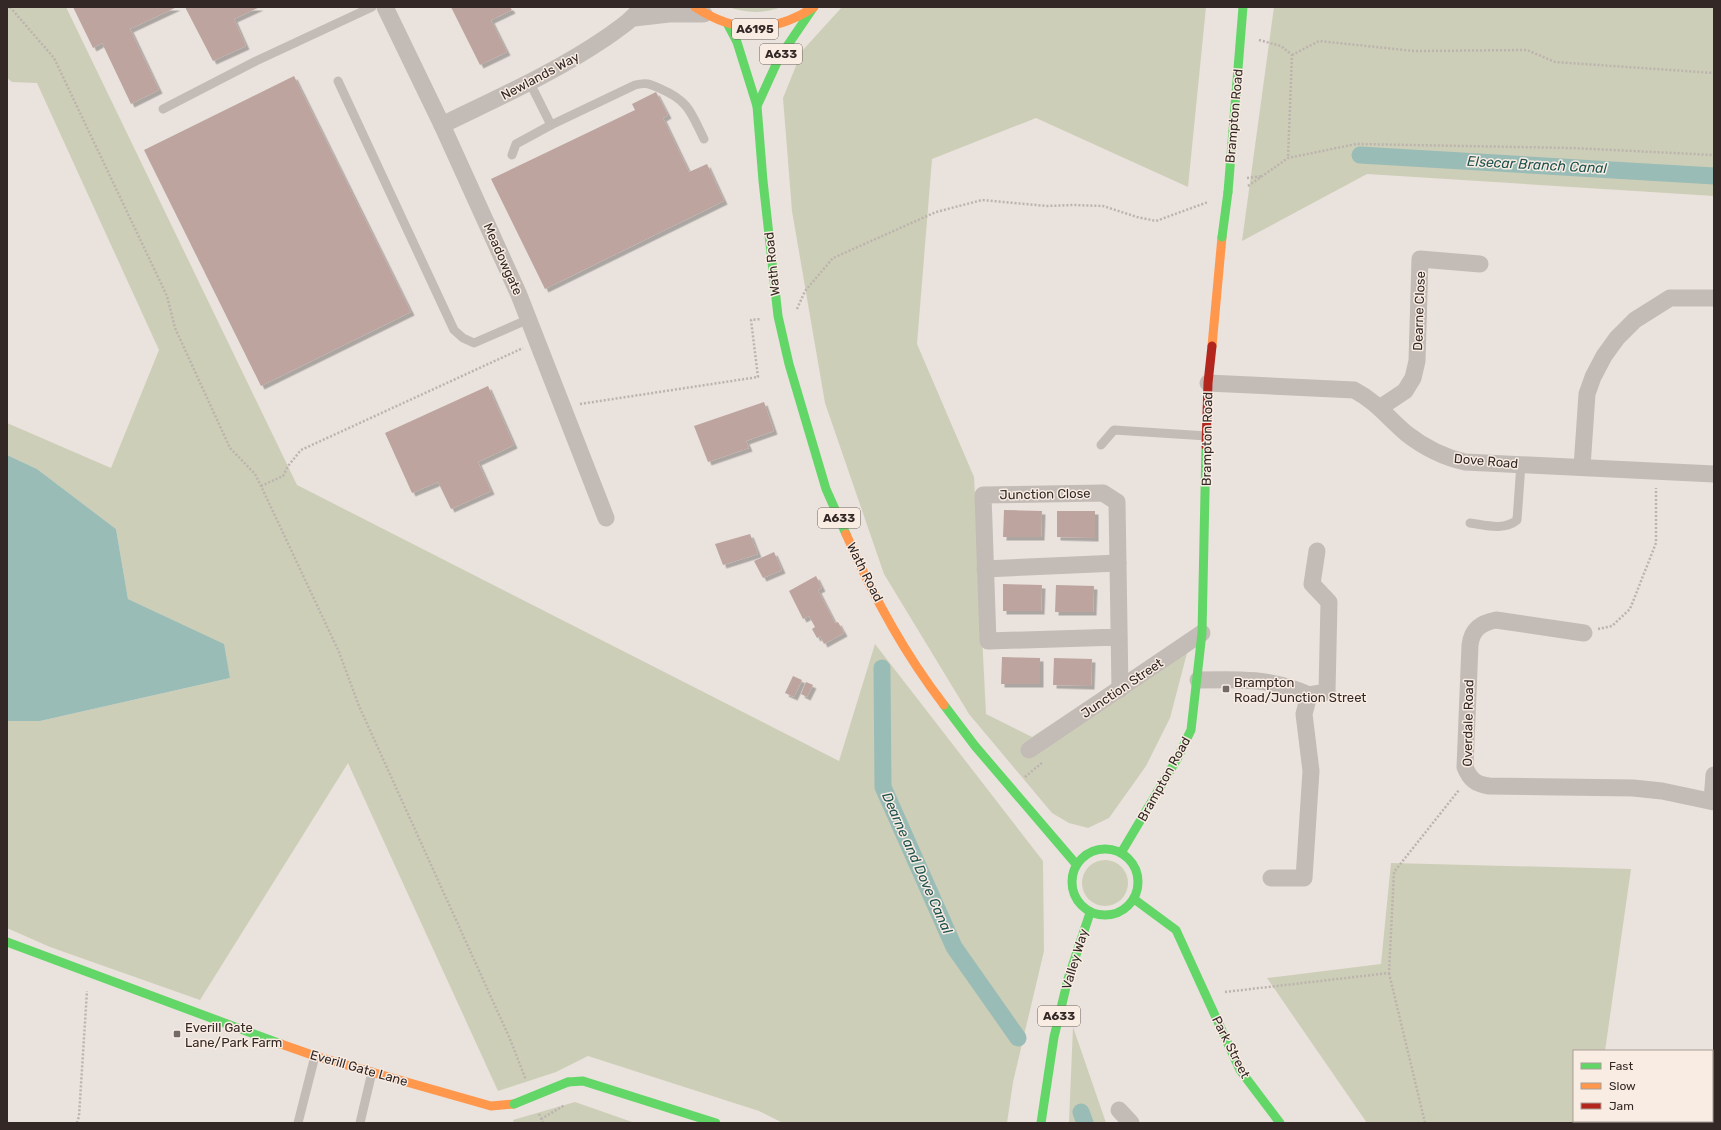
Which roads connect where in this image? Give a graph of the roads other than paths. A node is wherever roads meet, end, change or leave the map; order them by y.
1 (372, 7) edge
2 (385, 7) edge
3 (1243, 7) edge
4 (814, 8) edge
5 (700, 11) edge
6 (637, 13) edge
7 (728, 25) junction
8 (338, 82) dead end
9 (530, 82) junction
10 (757, 106) junction
11 (163, 109) dead end
12 (442, 125) junction
13 (551, 125) junction
14 (704, 139) dead end
15 (512, 155) dead end
16 (1480, 264) dead end
17 (1714, 298) edge
18 (528, 319) junction
19 (1208, 383) junction
20 (1381, 407) junction
21 (1207, 436) junction
22 (1101, 445) dead end
23 (1522, 464) junction
24 (1582, 467) junction
25 (1714, 474) edge
26 (606, 518) dead end
27 (1470, 523) dead end
28 (1317, 551) dead end
29 (1118, 563) junction
30 (986, 569) junction
31 (1202, 633) junction
32 (1584, 633) road end
33 (1119, 636) junction
34 (1198, 680) junction
35 (1120, 689) junction
36 (1309, 695) junction
37 (1040, 749) road end
38 (1714, 775) edge
39 (1713, 801) edge
40 (1121, 853) junction
41 (1076, 864) junction
42 (1272, 878) dead end
43 (1134, 899) junction
44 (1090, 912) junction
45 (7, 942) edge
46 (315, 1056) junction
47 (372, 1072) junction
48 (1119, 1110) dead end
49 (298, 1123) edge
50 (360, 1123) edge
51 (716, 1123) edge
52 (1041, 1123) edge
53 (1131, 1123) edge
54 (1280, 1123) edge

1 - 11 lane
2 - 12 street, Meadowgate
3 - 19 main road, Brampton Road, bridge
4 - 7 main road, A6195
4 - 10 main road, Wath Road / A633
5 - 6 street
5 - 7 main road, A6195
6 - 9 street, Newlands Way
7 - 10 main road, Wath Road / A633
8 - 18 lane
9 - 12 street, Newlands Way
9 - 13 lane
10 - 41 main road, Wath Road / A633
12 - 18 street, Meadowgate
13 - 14 lane
13 - 15 lane
16 - 20 street, Dearne Close
17 - 24 street
18 - 26 street, Meadowgate
19 - 20 street, Dove Road
19 - 21 main road, Brampton Road
20 - 23 street, Dove Road
21 - 22 lane
21 - 31 main road, Brampton Road
23 - 24 street, Dove Road
23 - 27 lane
24 - 25 street, Dove Road
28 - 36 street
29 - 30 street
29 - 30 street, Junction Close
29 - 33 street, Junction Close
30 - 33 street, Junction Close
31 - 34 main road, Brampton Road
31 - 35 street, Junction Street
32 - 39 street, Overdale Road
33 - 35 street, Junction Close
34 - 36 street
34 - 40 main road, Brampton Road
35 - 37 street, Junction Street
36 - 42 street
38 - 39 street
40 - 41 main road
40 - 43 main road
41 - 44 main road
43 - 44 main road
43 - 54 main road, Park Street
44 - 52 main road, Valley Way / A633
45 - 46 main road, Everill Gate Lane
46 - 47 main road, Everill Gate Lane
46 - 49 lane
47 - 50 lane
47 - 51 main road, Everill Gate Lane, bridge
48 - 53 street

